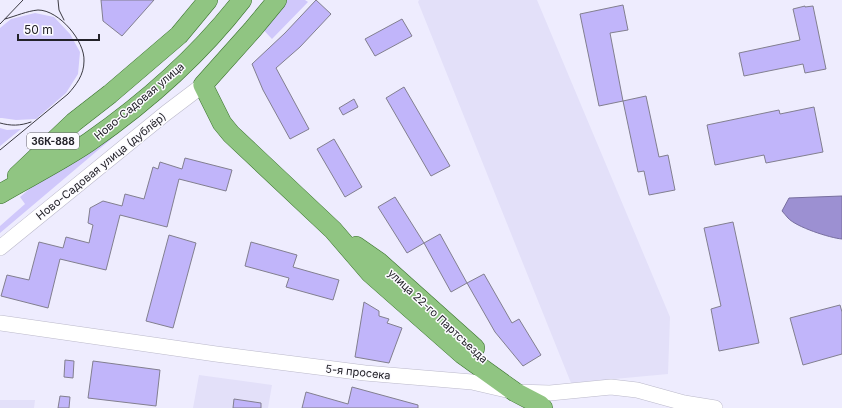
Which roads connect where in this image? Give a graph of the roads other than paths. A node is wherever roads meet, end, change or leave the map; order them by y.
1 (208, 0) edge
2 (242, 0) edge
3 (277, 0) edge
4 (203, 85) junction
5 (0, 193) edge
6 (0, 248) edge
7 (0, 323) edge
8 (515, 392) junction
9 (527, 408) edge
10 (543, 408) edge
11 (715, 408) edge

1 - 5 main road, Ново-Садовая улица / 36К-888
2 - 5 main road, Ново-Садовая улица / 36К-888
3 - 4 main road
4 - 6 street, Ново-Садовая улица (дублёр)
4 - 8 main road, улица 22-го Партсъезда
7 - 8 street, 5-я просека
8 - 9 main road
8 - 10 main road
8 - 11 street, 5-я просека

